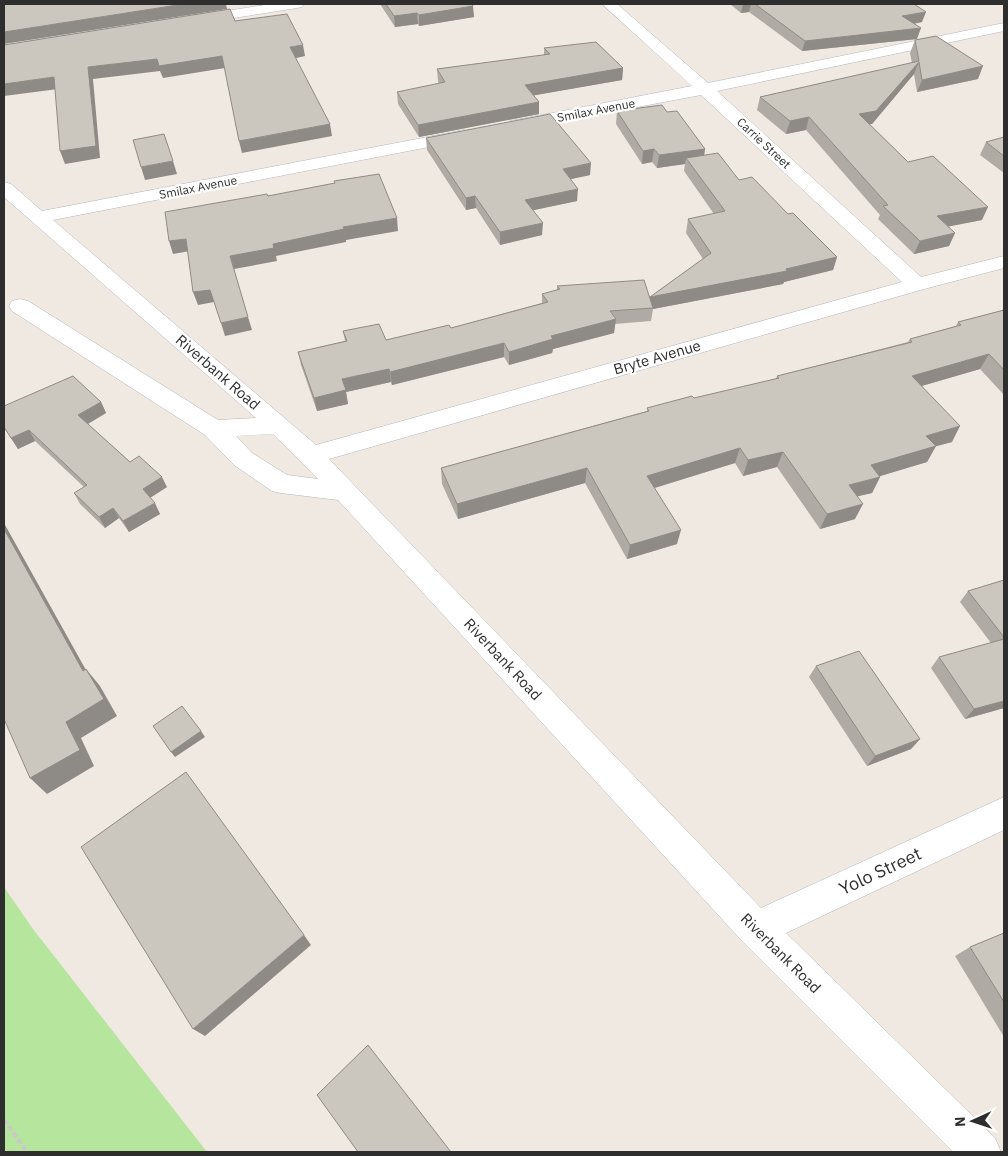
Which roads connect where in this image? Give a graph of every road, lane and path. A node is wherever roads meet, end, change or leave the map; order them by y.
1 (297, 4) edge
2 (609, 4) edge
3 (180, 22) edge
4 (1004, 27) edge
5 (706, 89) junction
6 (500, 129) edge
7 (480, 132) edge
8 (4, 188) edge
9 (39, 217) junction
10 (1004, 262) edge
11 (916, 284) junction
12 (20, 306) dead end
13 (279, 425) junction
14 (214, 429) junction
15 (311, 455) junction
16 (345, 491) junction
17 (1004, 813) edge
18 (756, 929) junction
19 (4, 1120) edge
20 (26, 1152) edge
21 (981, 1152) edge

1 - 3 street
2 - 5 street, Carrie Street
4 - 5 street, Smilax Avenue
5 - 6 street, Smilax Avenue
5 - 11 street, Carrie Street
7 - 9 street, Smilax Avenue
8 - 9 street, Riverbank Road
9 - 13 street, Riverbank Road
10 - 11 street, Bryte Avenue
11 - 15 street, Bryte Avenue
12 - 14 street
13 - 14 street
13 - 15 street, Riverbank Road
14 - 16 street
15 - 16 street, Riverbank Road
16 - 18 street, Riverbank Road
17 - 18 street, Yolo Street
18 - 21 street, Riverbank Road
19 - 20 path

